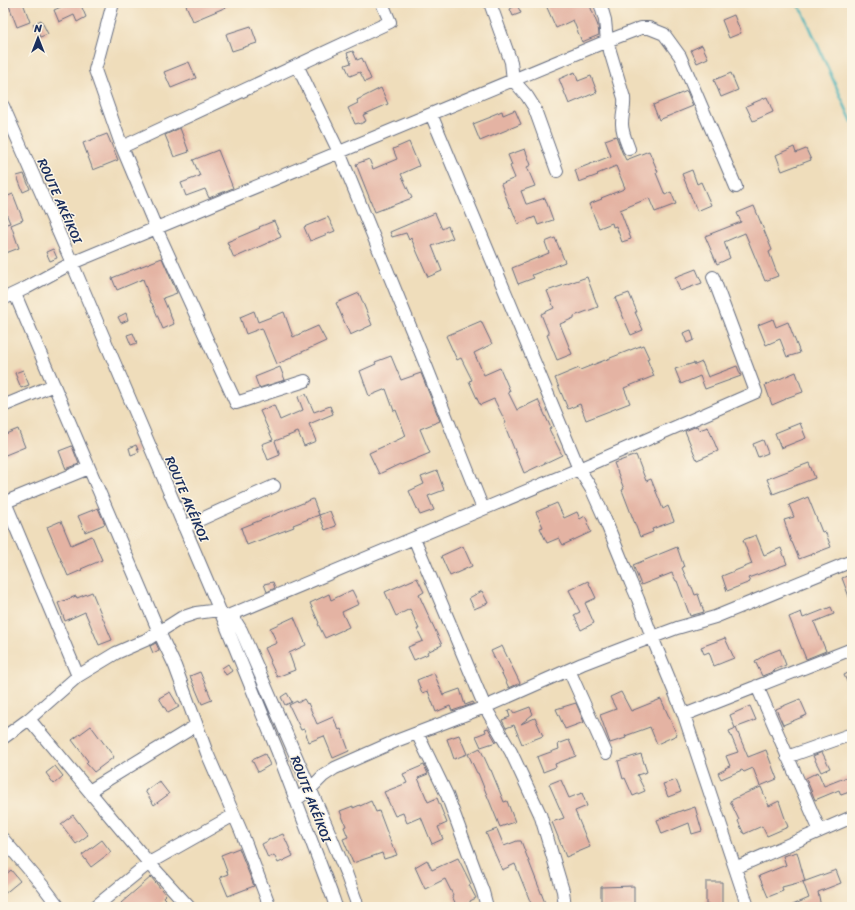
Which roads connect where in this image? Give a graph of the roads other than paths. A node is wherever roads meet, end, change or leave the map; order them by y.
1 (113, 3) edge
2 (382, 3) edge
3 (490, 3) edge
4 (600, 3) edge
5 (607, 41) junction
6 (297, 66) junction
7 (513, 80) junction
8 (3, 106) edge
9 (431, 114) junction
10 (122, 147) junction
11 (629, 149) dead end
12 (339, 152) junction
13 (557, 171) dead end
14 (736, 187) dead end
15 (156, 228) junction
16 (72, 263) junction
17 (713, 277) dead end
18 (15, 294) junction
19 (3, 299) edge
20 (305, 381) dead end
21 (54, 385) junction
22 (3, 406) edge
23 (89, 468) junction
24 (579, 469) junction
25 (274, 486) dead end
26 (4, 503) edge
27 (483, 509) junction
28 (184, 527) junction
29 (414, 538) junction
30 (852, 561) edge
31 (224, 614) junction
32 (159, 632) junction
33 (652, 637) junction
34 (852, 649) edge
35 (569, 670) junction
36 (78, 676) junction
37 (756, 686) junction
38 (485, 707) junction
39 (684, 715) junction
40 (29, 719) junction
41 (197, 725) junction
42 (417, 733) junction
43 (852, 734) edge
44 (3, 738) edge
45 (606, 753) dead end
46 (787, 757) junction
47 (310, 789) junction
48 (89, 791) junction
49 (296, 800) junction
50 (234, 815) junction
51 (852, 817) edge
52 (820, 831) junction
53 (3, 839) edge
54 (149, 863) junction
55 (735, 868) junction
56 (59, 907) edge
57 (95, 907) edge
58 (189, 907) edge
59 (270, 907) edge
60 (336, 907) edge
61 (356, 907) edge
62 (487, 907) edge
63 (565, 907) edge
64 (748, 907) edge

1 - 10 street
2 - 6 street
3 - 7 street
4 - 5 street
5 - 7 street
5 - 11 street
5 - 14 street
6 - 10 street
6 - 12 street
7 - 9 street
7 - 13 street
8 - 16 street, ROUTE AKÉIKOI
9 - 12 street
9 - 24 street
10 - 15 street
12 - 15 street
12 - 27 street
15 - 16 street
15 - 20 street
16 - 18 street
16 - 28 street, ROUTE AKÉIKOI
17 - 24 street
18 - 19 street
18 - 21 street
21 - 22 street
21 - 23 street
23 - 26 street
23 - 32 street
24 - 27 street
24 - 33 street
25 - 28 street
26 - 36 street
27 - 29 street
28 - 31 street, ROUTE AKÉIKOI
29 - 31 street
29 - 38 street
30 - 33 street
31 - 32 street
31 - 47 street, ROUTE AKÉIKOI
31 - 49 street, ROUTE AKÉIKOI
32 - 36 street
32 - 41 street
33 - 35 street
33 - 39 street
34 - 37 street
35 - 38 street
35 - 45 street
36 - 40 street
37 - 39 street
37 - 46 street
38 - 42 street
38 - 63 street
39 - 55 street
40 - 44 street
40 - 48 street
41 - 48 street
41 - 50 street
42 - 47 street
42 - 62 street
43 - 46 street
46 - 52 street
47 - 49 street
47 - 61 street, ROUTE AKÉIKOI
48 - 54 street
49 - 60 street, ROUTE AKÉIKOI
50 - 54 street
50 - 59 street
51 - 52 street
52 - 55 street
53 - 56 street
54 - 57 street
54 - 58 street
55 - 64 street

